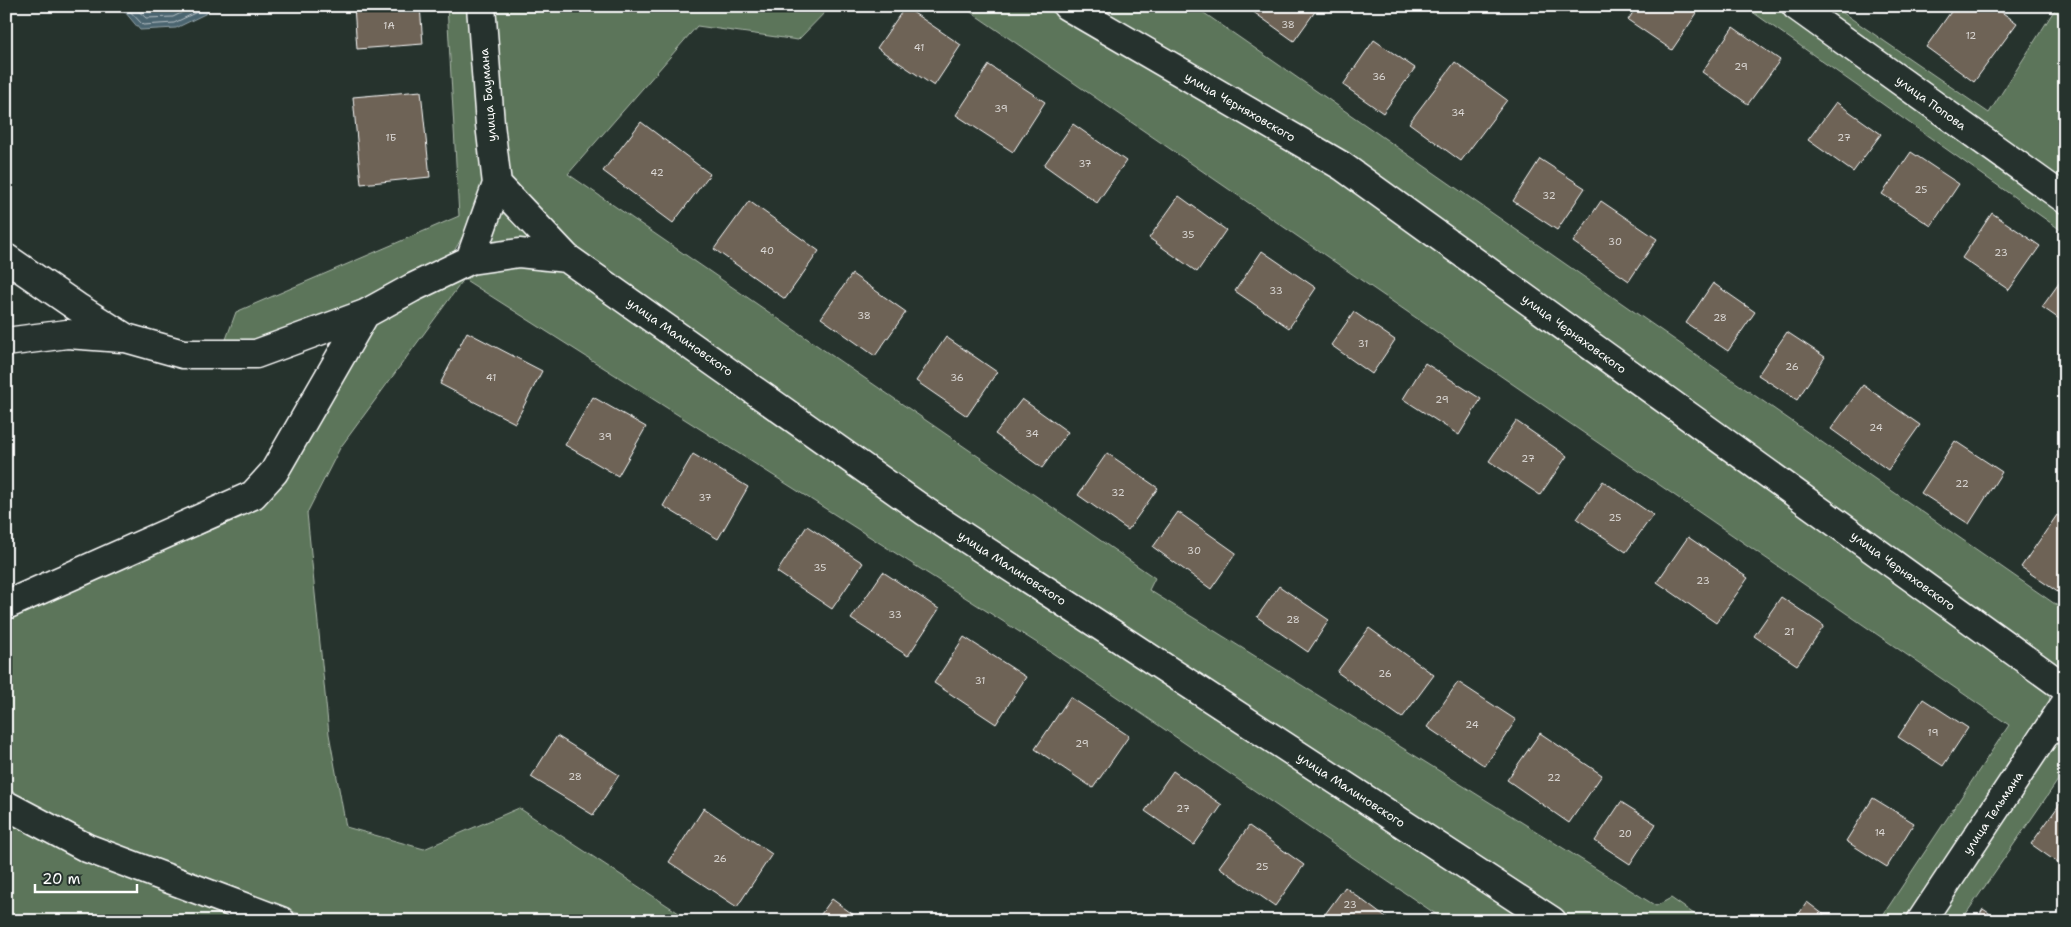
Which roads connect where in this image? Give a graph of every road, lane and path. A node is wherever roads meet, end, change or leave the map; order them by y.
1 (481, 6) edge
2 (1067, 6) edge
3 (1796, 6) edge
4 (497, 184) junction
5 (2065, 199) edge
6 (6, 258) edge
7 (567, 258) junction
8 (470, 260) junction
9 (365, 314) junction
10 (126, 338) junction
11 (6, 342) edge
12 (6, 605) edge
13 (2065, 688) edge
14 (2065, 704) edge
15 (6, 805) edge
16 (282, 921) edge
17 (1552, 921) edge
18 (1921, 921) edge

1 - 4 street, улица Баумана
2 - 13 street, улица Черняховского
3 - 5 street, улица Попова
4 - 7 street, улица Малиновского
4 - 8 street
6 - 10 street
7 - 8 street
7 - 17 street, улица Малиновского
8 - 9 street
9 - 10 street
9 - 12 street
10 - 11 street
14 - 18 street, улица Тельмана
15 - 16 street

